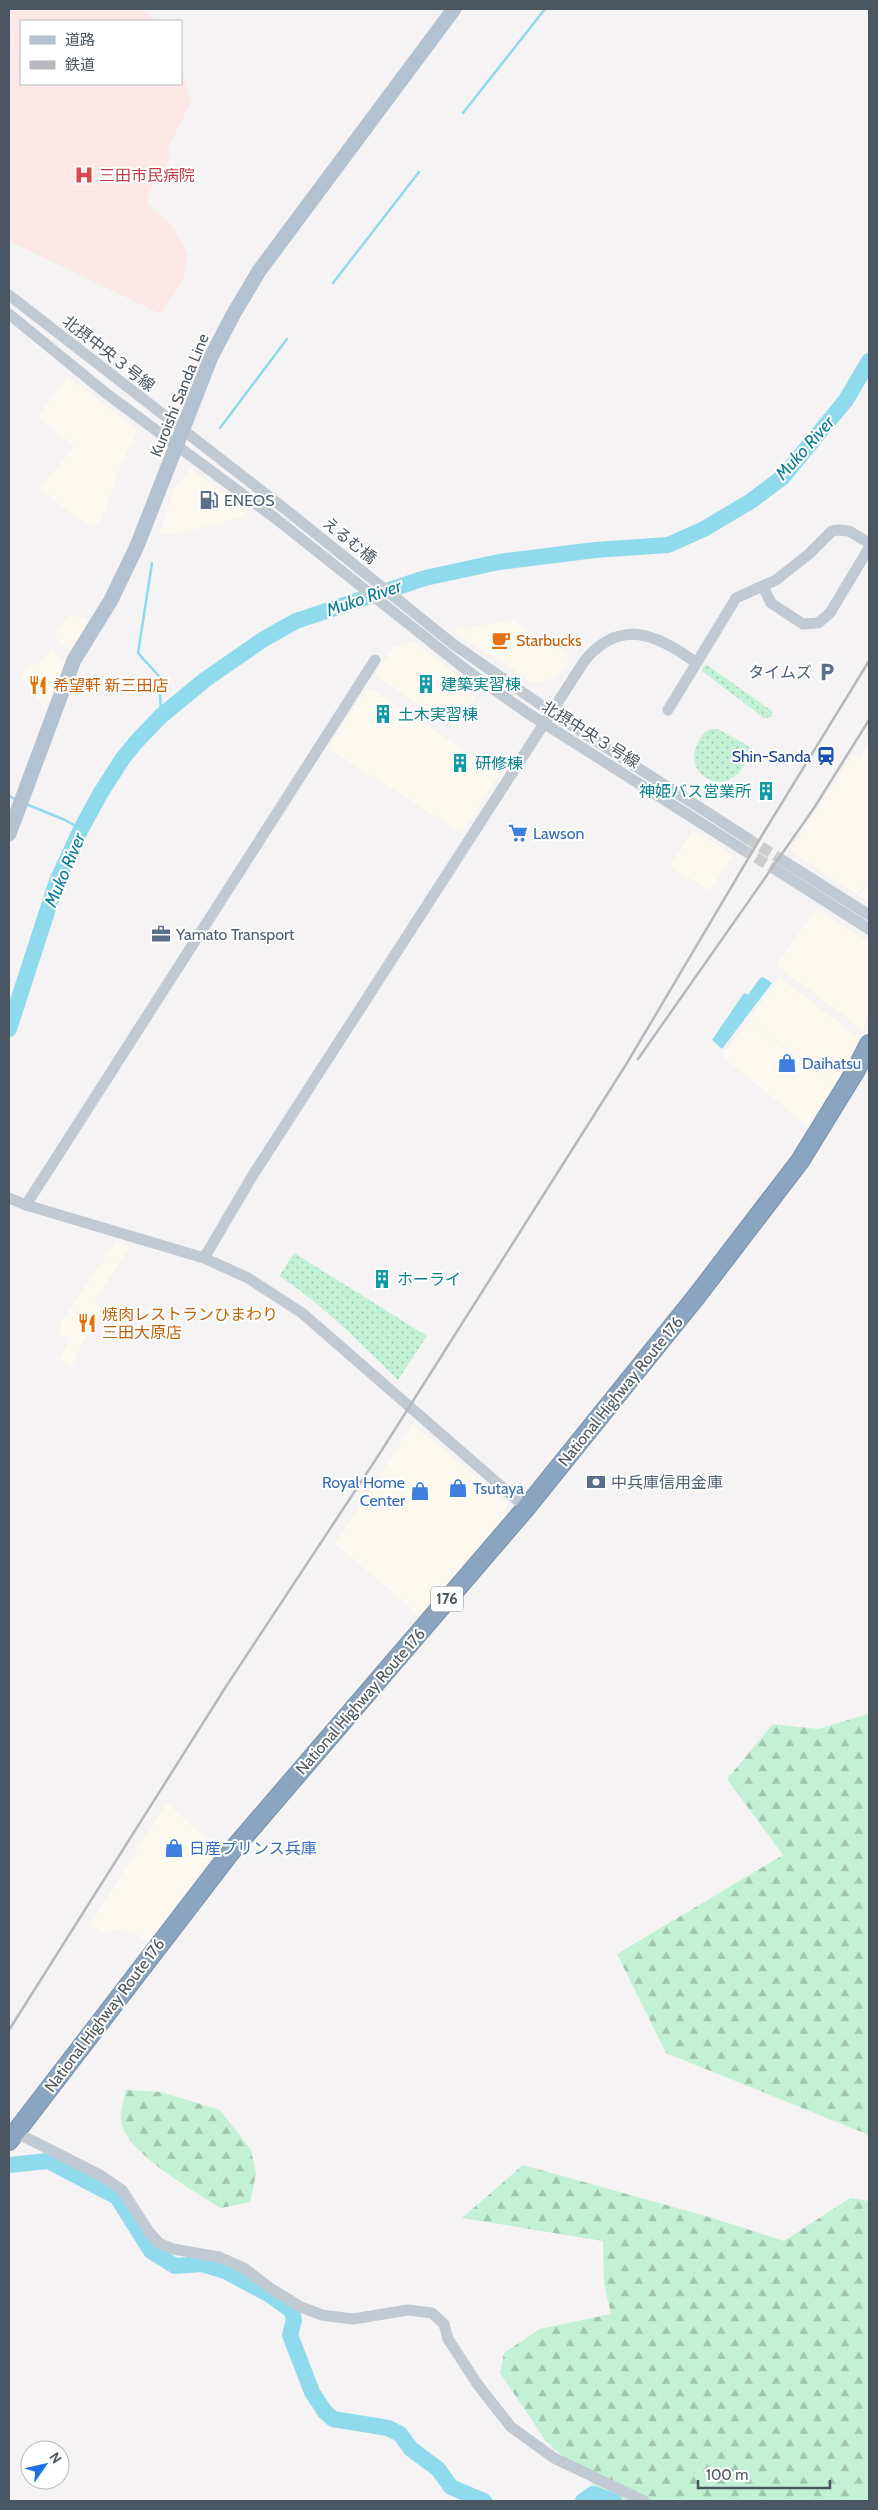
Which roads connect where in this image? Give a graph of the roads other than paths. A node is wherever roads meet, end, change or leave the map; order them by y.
1 (454, 9) edge
2 (9, 295) edge
3 (9, 314) edge
4 (181, 429) junction
5 (176, 445) junction
6 (285, 509) joint
7 (275, 518) joint
8 (869, 544) edge
9 (869, 548) edge
10 (763, 587) junction
11 (442, 635) joint
12 (427, 638) joint
13 (375, 660) dead end
14 (695, 662) junction
15 (668, 710) dead end
16 (551, 712) junction
17 (544, 722) junction
18 (9, 834) edge
19 (748, 838) tunnel mouth
20 (742, 848) tunnel mouth
21 (869, 914) edge
22 (869, 929) edge
23 (869, 1044) edge
24 (9, 1198) edge
25 (26, 1205) junction
26 (204, 1258) junction
27 (526, 1508) junction
28 (12, 2137) edge
29 (644, 2501) edge

1 - 4 main road, Kuroishi Sanda Line
2 - 4 street, 北摂中央３号線
3 - 5 street, 北摂中央３号線
4 - 5 main road, Kuroishi Sanda Line
4 - 6 street, 北摂中央３号線
5 - 7 street, 北摂中央３号線
5 - 18 main road, Kuroishi Sanda Line
6 - 11 street, えるむ橋
7 - 12 street, えるむ橋
8 - 10 street
9 - 10 street
10 - 14 street
11 - 16 street, 北摂中央３号線
12 - 17 street, 北摂中央３号線
13 - 25 street
14 - 15 street
14 - 16 street
16 - 17 street
16 - 19 street, 北摂中央３号線
17 - 20 street, 北摂中央３号線
17 - 26 street
21 - 22 street
23 - 27 highway, National Highway Route 176 / 176
24 - 25 street
25 - 26 street
26 - 27 street
27 - 28 highway, National Highway Route 176 / 176
28 - 29 street

